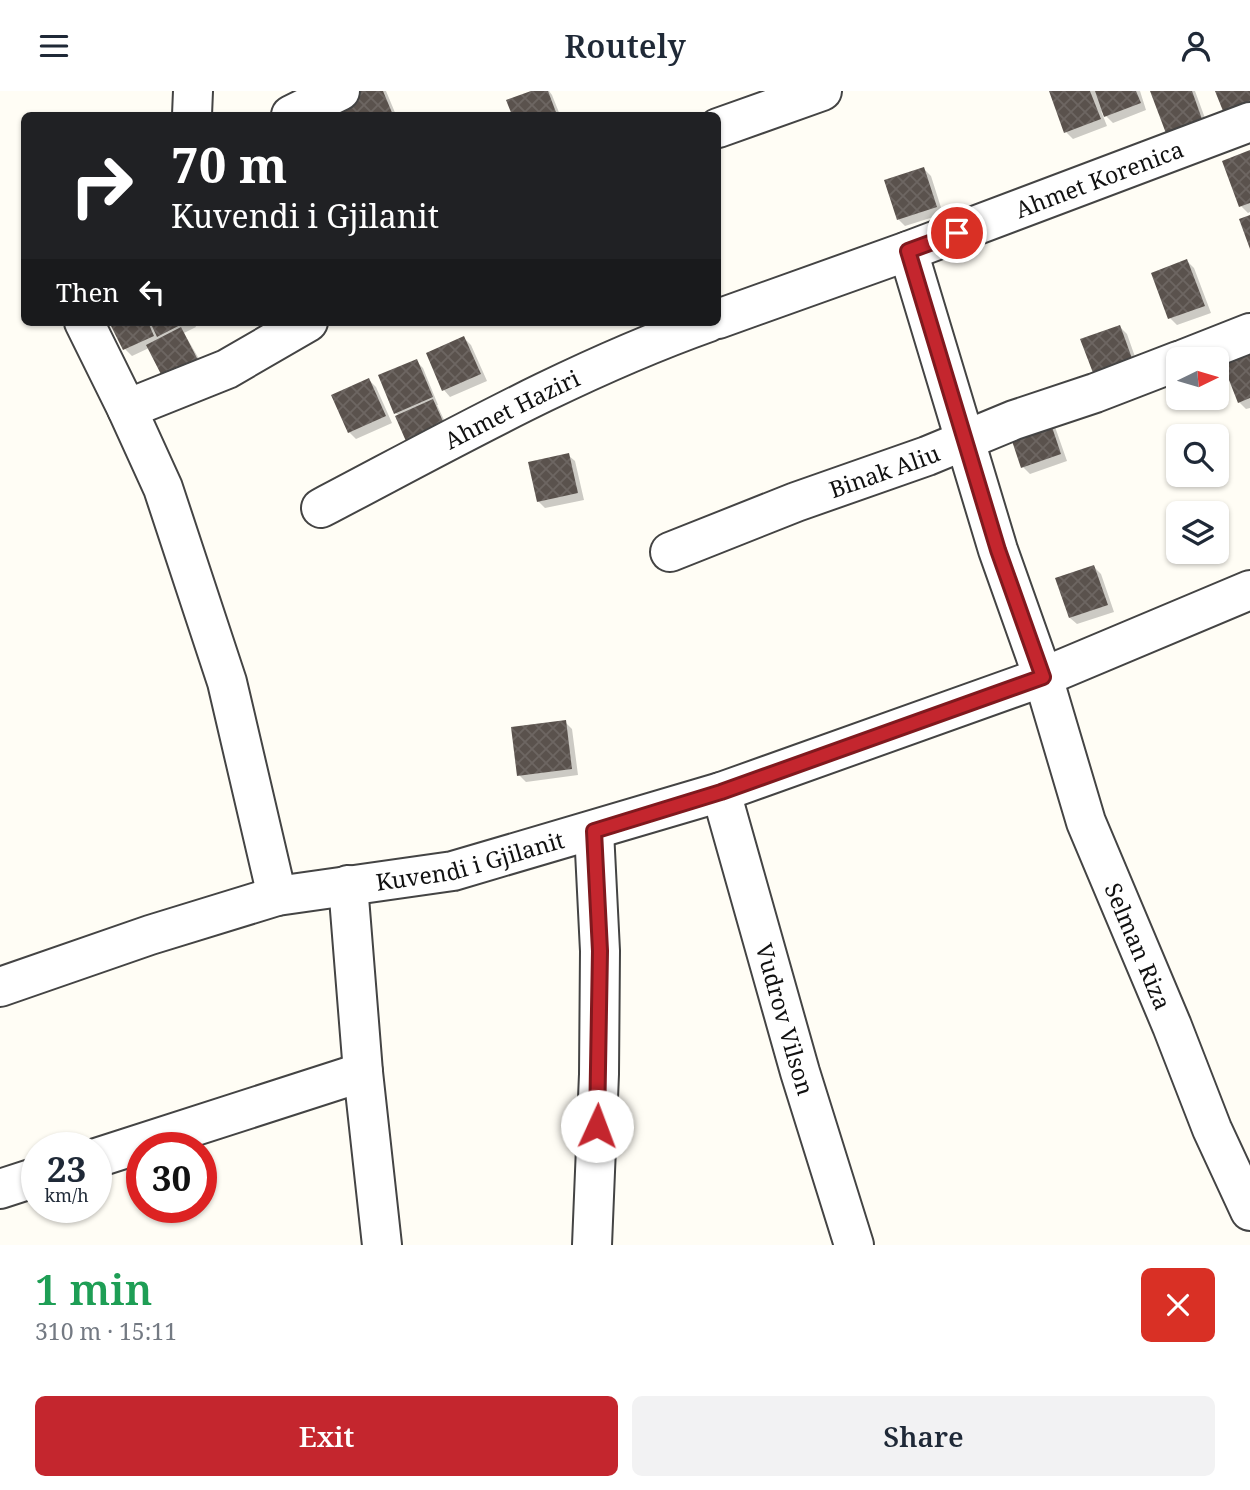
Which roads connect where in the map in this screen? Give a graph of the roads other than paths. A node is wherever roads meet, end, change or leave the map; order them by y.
1 (193, 91) edge
2 (340, 91) edge
3 (822, 91) edge
4 (192, 112) edge
5 (297, 112) edge
6 (1250, 122) edge
7 (721, 127) edge
8 (908, 251) junction
9 (721, 318) edge
10 (86, 326) edge
11 (301, 326) edge
12 (698, 326) edge
13 (1250, 333) edge
14 (1214, 347) edge
15 (1166, 365) edge
16 (127, 409) junction
17 (966, 440) junction
18 (321, 508) dead end
19 (670, 552) dead end
20 (1250, 590) edge
21 (1043, 677) junction
22 (721, 792) junction
23 (594, 831) junction
24 (348, 885) junction
25 (277, 896) junction
26 (0, 987) edge
27 (363, 1072) junction
28 (112, 1153) edge
29 (21, 1182) edge
30 (0, 1189) edge
31 (1250, 1211) edge
32 (382, 1245) edge
33 (592, 1245) edge
34 (854, 1245) edge

1 - 4 street
2 - 5 street
3 - 7 street
6 - 8 street, Ahmet Korenica
8 - 9 street
8 - 17 street
10 - 16 street
11 - 16 street
12 - 18 street, Ahmet Haziri
13 - 14 street
15 - 17 street, Binak Aliu
16 - 25 street
17 - 19 street, Binak Aliu
17 - 21 street
20 - 21 street, Kuvendi i Gjilanit
21 - 22 street, Kuvendi i Gjilanit
21 - 31 street, Selman Riza
22 - 23 street, Kuvendi i Gjilanit
22 - 34 street, Vudrov Vilson
23 - 24 street, Kuvendi i Gjilanit
23 - 33 street
24 - 25 street, Kuvendi i Gjilanit
24 - 27 street
25 - 26 street, Kuvendi i Gjilanit
27 - 28 street
27 - 32 street
29 - 30 street

